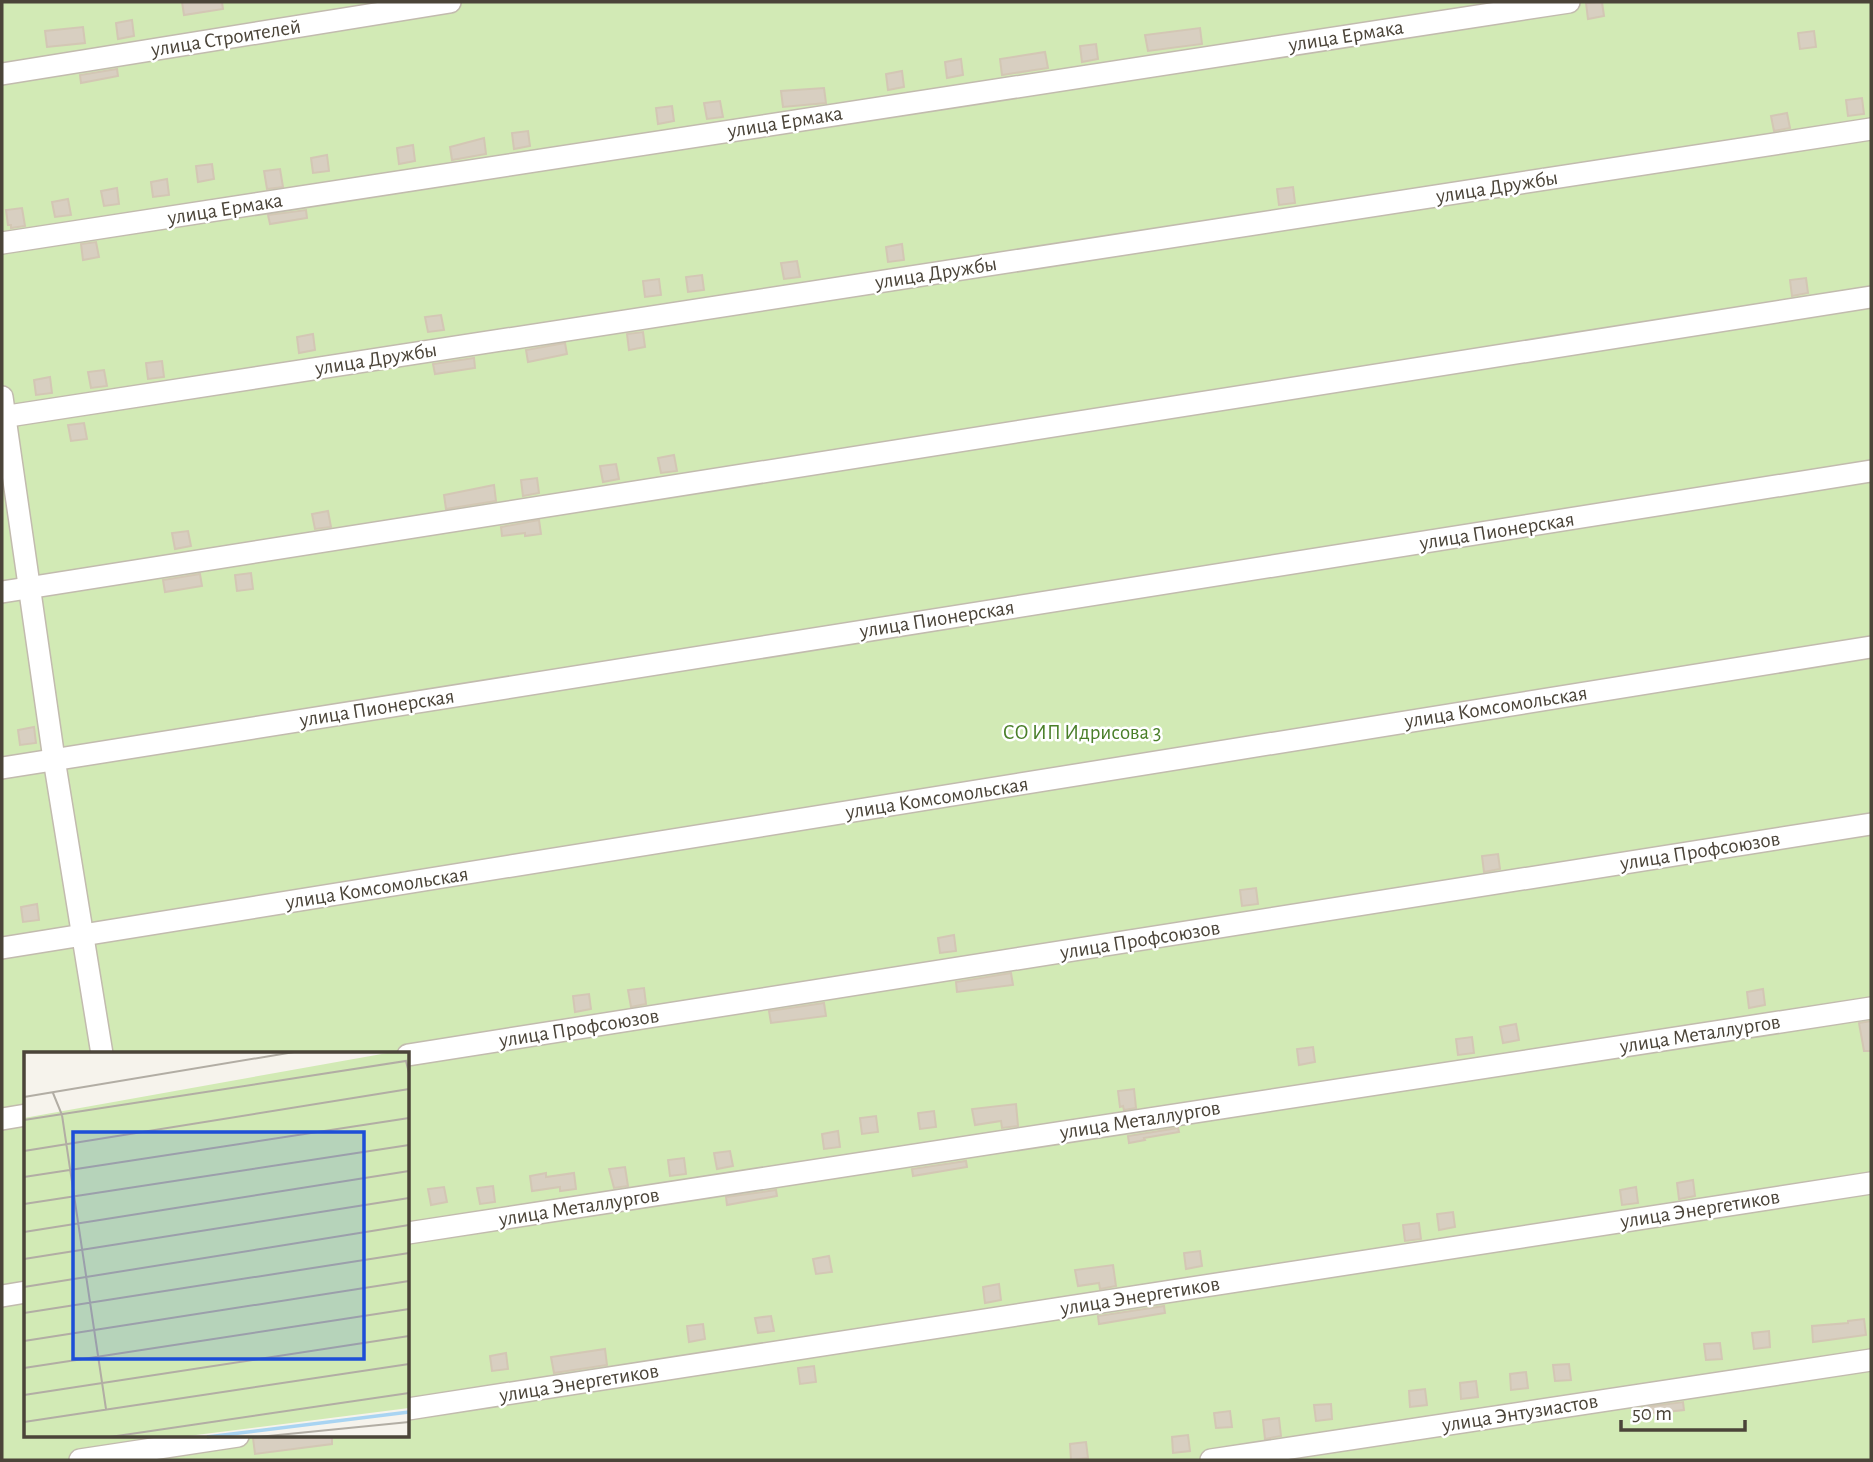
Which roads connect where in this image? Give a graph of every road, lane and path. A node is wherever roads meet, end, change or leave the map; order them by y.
1 (450, 2) edge
2 (1569, 2) edge
3 (2, 74) edge
4 (1871, 129) edge
5 (2, 243) edge
6 (1871, 298) edge
7 (3, 410) edge
8 (1871, 471) edge
9 (31, 588) junction
10 (2, 592) edge
11 (1871, 647) edge
12 (54, 760) junction
13 (2, 768) edge
14 (1871, 824) edge
15 (84, 935) junction
16 (2, 948) edge
17 (1871, 1008) edge
18 (102, 1052) edge
19 (410, 1055) edge
20 (24, 1115) edge
21 (2, 1119) edge
22 (1871, 1183) edge
23 (410, 1233) edge
24 (24, 1292) edge
25 (2, 1296) edge
26 (1871, 1360) edge
27 (410, 1409) edge
28 (225, 1438) edge
29 (161, 1448) edge
30 (80, 1460) edge
31 (1211, 1460) edge

1 - 3 street, улица Строителей
2 - 5 street, улица Ермака
4 - 7 street, улица Дружбы
6 - 9 street
7 - 9 street
8 - 12 street, улица Пионерская
9 - 10 street
9 - 12 street
11 - 15 street, улица Комсомольская
12 - 13 street, улица Пионерская
12 - 15 street
14 - 19 street, улица Профсоюзов
15 - 16 street, улица Комсомольская
15 - 18 street
17 - 23 street, улица Металлургов
20 - 21 street
22 - 27 street, улица Энергетиков
24 - 25 street
26 - 31 street, улица Энтузиастов
28 - 29 street
29 - 30 street

